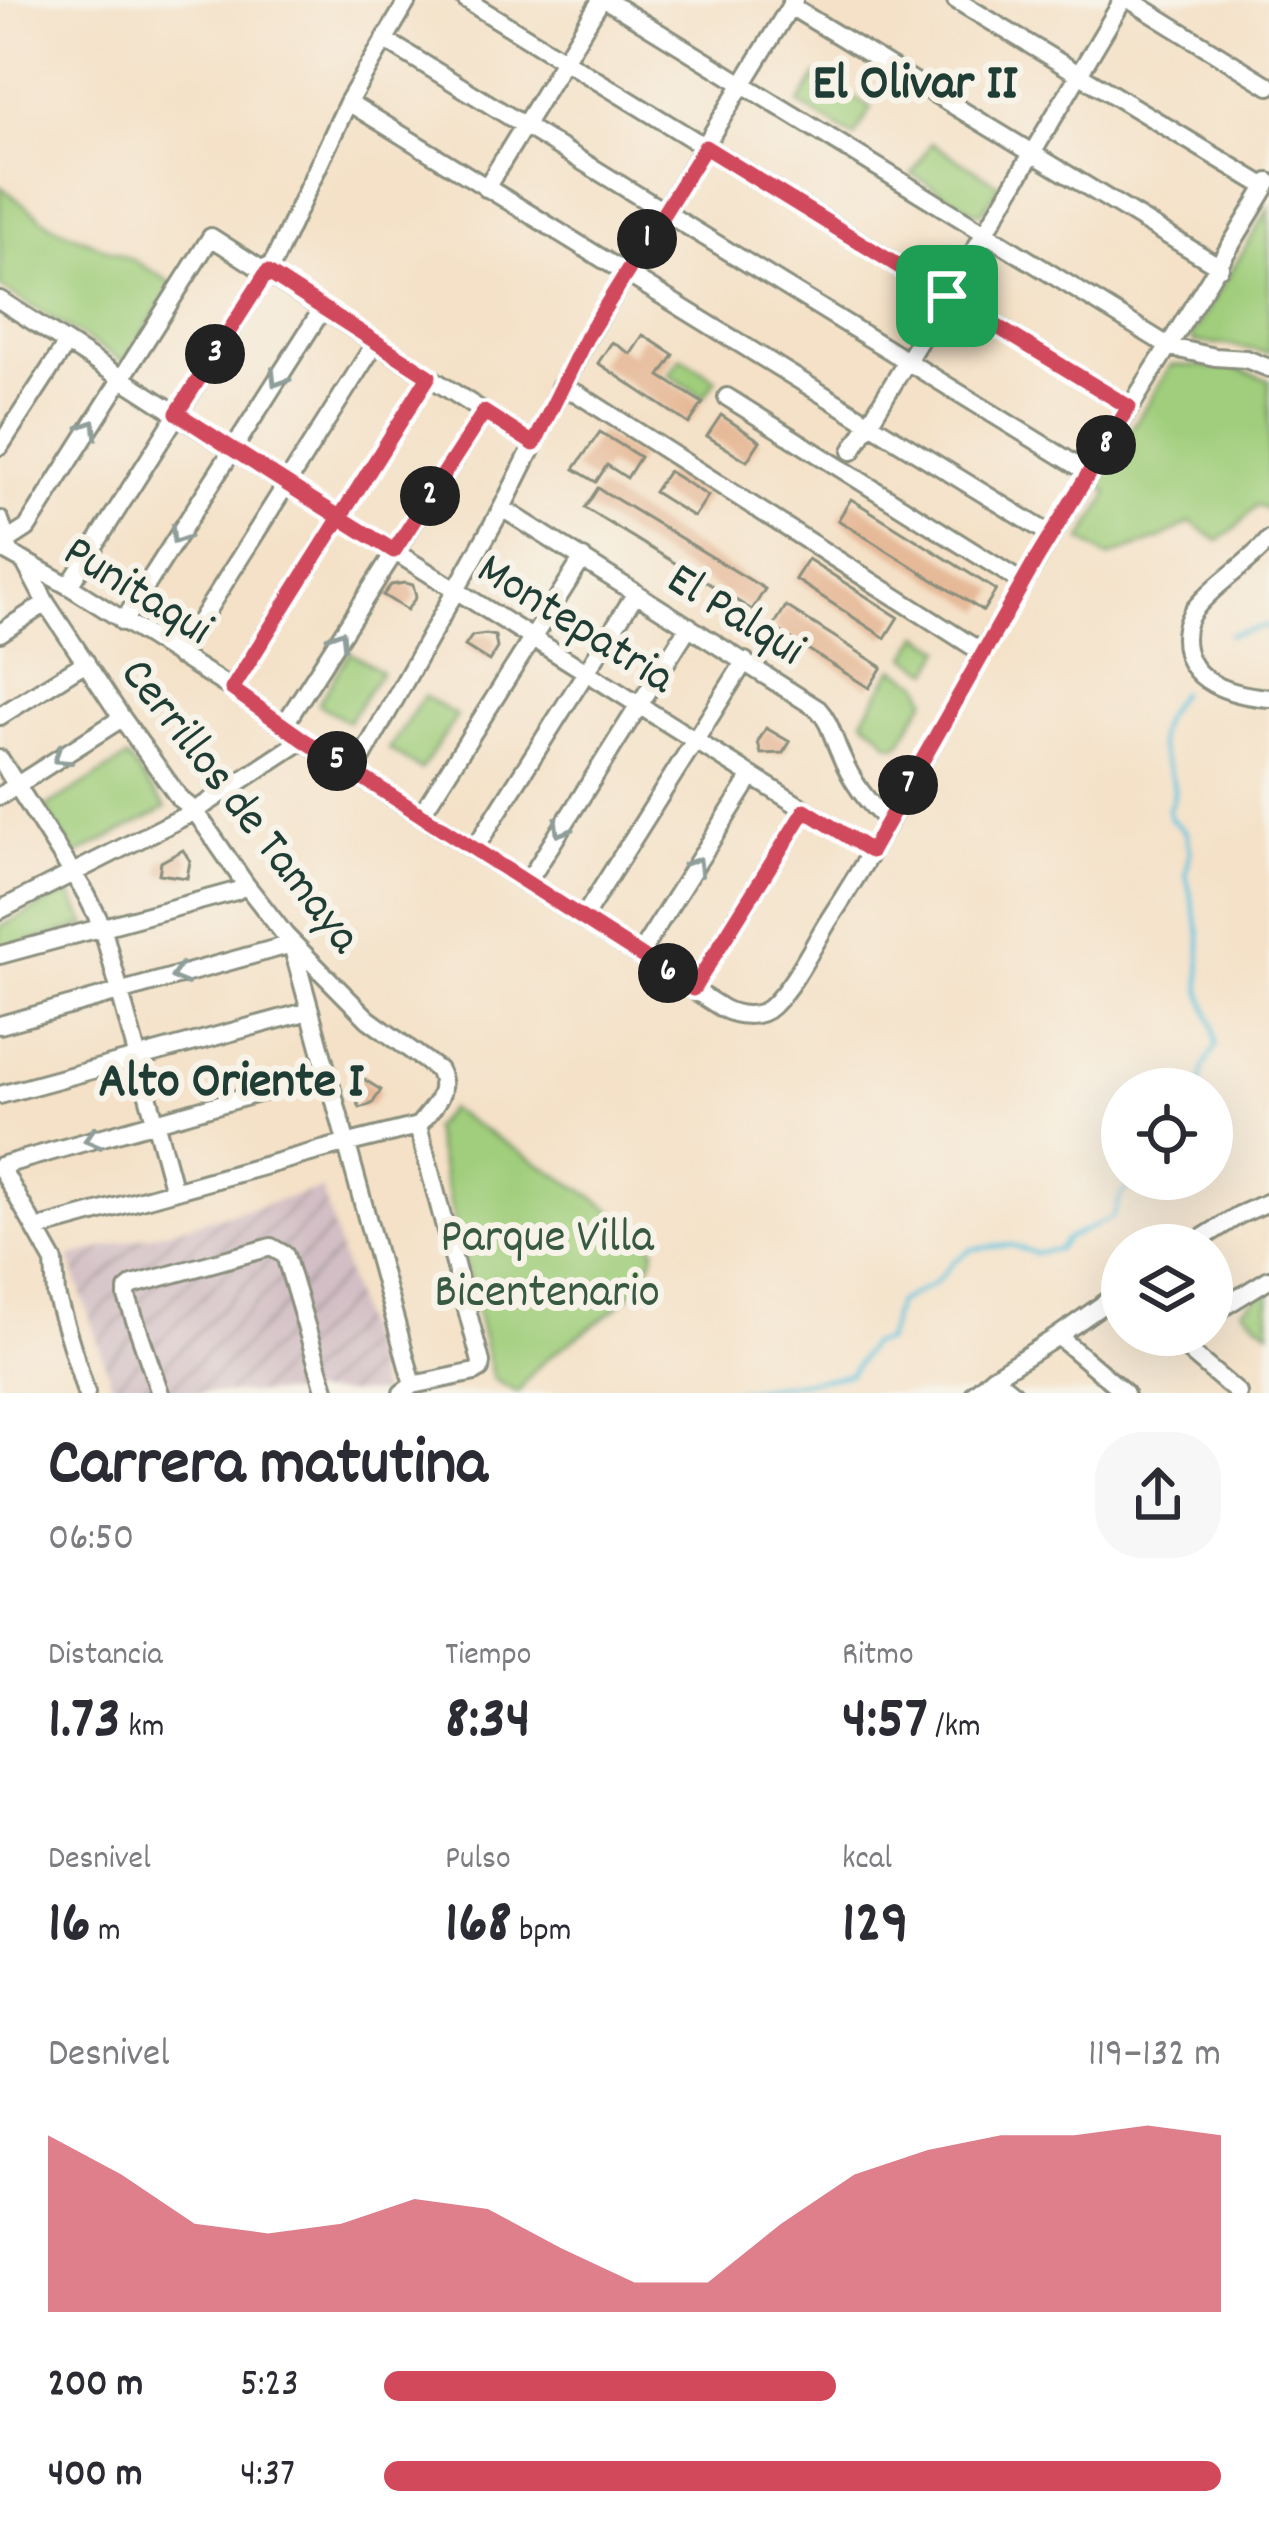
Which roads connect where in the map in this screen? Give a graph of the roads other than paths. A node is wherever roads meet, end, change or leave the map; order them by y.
1 (408, 0) edge
2 (466, 0) edge
3 (603, 0) edge
4 (1126, 0) edge
5 (791, 2) edge
6 (968, 3) edge
7 (385, 40) junction
8 (565, 61) junction
9 (1079, 74) junction
10 (742, 86) junction
11 (1269, 86) edge
12 (348, 102) junction
13 (524, 125) junction
14 (705, 147) junction
15 (1032, 152) junction
16 (1268, 185) edge
17 (486, 188) junction
18 (664, 212) junction
19 (985, 233) junction
20 (1220, 267) junction
21 (267, 272) junction
22 (626, 273) junction
23 (947, 296) junction
24 (0, 300) edge
25 (323, 308) junction
26 (376, 342) junction
27 (67, 344) junction
28 (1170, 346) junction
29 (907, 361) junction
30 (1269, 368) edge
31 (429, 376) junction
32 (122, 379) junction
33 (560, 386) junction
34 (727, 397) dead end
35 (1129, 407) junction
36 (484, 412) junction
37 (177, 413) junction
38 (870, 422) junction
39 (534, 444) junction
40 (0, 446) edge
41 (233, 450) junction
42 (852, 451) dead end
43 (1089, 473) junction
44 (287, 484) junction
45 (502, 508) junction
46 (340, 517) junction
47 (0, 520) edge
48 (1051, 535) junction
49 (1269, 540) edge
50 (11, 551) edge
51 (394, 551) junction
52 (583, 558) junction
53 (1023, 583) junction
54 (69, 586) junction
55 (455, 589) junction
56 (636, 593) junction
57 (46, 603) junction
58 (123, 622) junction
59 (689, 626) junction
60 (0, 632) edge
61 (533, 638) junction
62 (983, 653) junction
63 (178, 656) junction
64 (86, 662) junction
65 (745, 662) junction
66 (587, 672) junction
67 (232, 689) junction
68 (1269, 698) edge
69 (640, 705) junction
70 (0, 716) edge
71 (122, 718) junction
72 (284, 725) junction
73 (304, 740) junction
74 (695, 740) junction
75 (0, 759) edge
76 (354, 772) junction
77 (752, 776) junction
78 (17, 785) junction
79 (0, 796) edge
80 (805, 810) junction
81 (195, 811) junction
82 (422, 813) junction
83 (889, 821) junction
84 (475, 848) junction
85 (871, 851) junction
86 (72, 874) junction
87 (527, 883) junction
88 (246, 885) junction
89 (0, 910) edge
90 (583, 918) junction
91 (102, 926) junction
92 (292, 944) junction
93 (639, 955) junction
94 (0, 956) edge
95 (330, 979) junction
96 (693, 989) junction
97 (120, 992) junction
98 (307, 1004) junction
99 (0, 1025) edge
100 (138, 1057) junction
101 (326, 1074) junction
102 (0, 1095) edge
103 (154, 1122) junction
104 (418, 1126) junction
105 (347, 1143) junction
106 (0, 1166) edge
107 (174, 1191) junction
108 (1269, 1202) edge
109 (1225, 1224) edge
110 (36, 1229) junction
111 (1269, 1279) edge
112 (1233, 1301) edge
113 (1101, 1307) edge
114 (1058, 1336) junction
115 (1198, 1356) edge
116 (994, 1377) junction
117 (407, 1389) edge
118 (156, 1392) edge
119 (86, 1393) edge
120 (326, 1393) edge
121 (975, 1393) edge
122 (1013, 1393) edge
123 (1125, 1393) edge
124 (1238, 1393) edge

1 - 7 street
2 - 8 street
3 - 8 street
3 - 10 street
4 - 9 street
4 - 11 street
5 - 10 street
5 - 15 street
6 - 9 street
7 - 12 street
7 - 13 street
8 - 13 street
8 - 14 street
9 - 15 street
9 - 16 street
10 - 14 street
10 - 19 street
12 - 17 street
12 - 21 street
13 - 17 street
13 - 18 street
14 - 18 street
14 - 23 street
15 - 19 street
15 - 20 street
16 - 20 street
17 - 22 street
18 - 22 street
18 - 29 street
19 - 23 street
19 - 28 street
20 - 28 street
21 - 25 street
21 - 32 street
21 - 37 street
22 - 33 street
22 - 38 street
23 - 29 street
23 - 35 street
24 - 27 street, Montepatria
25 - 26 street
25 -> 41 street
26 - 31 street
26 - 44 street
27 - 32 street, Montepatria
27 - 40 street
28 - 30 street
28 - 35 street
29 - 38 street
29 - 43 street
31 - 36 street
31 - 46 street
32 - 37 street, Montepatria
50 -> 32 street
33 - 39 street
33 - 62 street
34 - 53 street
35 - 43 street
36 - 39 street
36 - 51 street
37 - 41 street, Montepatria
37 - 54 street
38 - 42 street
38 - 48 street
39 - 45 street
41 - 44 street, Montepatria
41 -> 58 street
43 - 48 street
44 - 46 street, Montepatria
44 - 63 street
45 - 52 street, El Palqui
45 - 55 street
46 - 51 street, Montepatria
46 - 67 street
47 - 50 street, Cerrillos de Tamaya
48 - 53 street
49 - 68 street
50 - 54 street, Punitaqui
50 - 57 street, Cerrillos de Tamaya
51 - 55 street, Montepatria
72 -> 51 street
52 - 56 street, El Palqui
52 - 61 street
53 - 62 street
54 - 58 street, Punitaqui
55 - 61 street, Montepatria
55 - 76 street
56 - 59 street, El Palqui
56 - 66 street
57 - 60 street
57 - 64 street, Cerrillos de Tamaya
58 - 63 street, Punitaqui
59 - 65 street, El Palqui
59 - 69 street
61 - 66 street, Montepatria
61 - 82 street
62 - 83 street
63 - 67 street, Punitaqui
64 - 70 street
64 - 71 street, Cerrillos de Tamaya
65 - 74 street
65 - 83 street, El Palqui
66 - 69 street, Montepatria
66 - 84 street
67 - 72 street, Punitaqui
69 - 74 street, Montepatria
69 -> 87 street
71 -> 78 street
71 - 81 street, Cerrillos de Tamaya
72 - 73 street, Punitaqui
73 - 76 street, Punitaqui
73 - 81 street
74 - 77 street, Montepatria
74 - 90 street
75 - 78 street
76 - 82 street, Punitaqui
77 - 80 street, Montepatria
93 -> 77 street
78 - 79 street
78 - 86 street
80 - 85 street, Montepatria
80 - 96 street
81 - 86 street
81 - 88 street, Cerrillos de Tamaya
82 - 84 street, Punitaqui
83 - 85 street
84 - 87 street, Punitaqui
85 - 96 street, Punitaqui
86 - 89 street
86 - 91 street
87 - 90 street, Punitaqui
88 - 91 street
88 - 92 street, Cerrillos de Tamaya
90 - 93 street, Punitaqui
91 - 94 street
91 - 97 street
92 - 95 street, Cerrillos de Tamaya
92 -> 97 street
92 - 98 street
93 - 96 street, Punitaqui
95 - 98 street
95 - 104 street, Cerrillos de Tamaya
97 - 99 street
97 - 100 street
98 - 100 street
98 - 101 street
100 - 102 street
100 - 103 street
101 - 103 street
101 - 105 street
103 -> 106 street
103 - 107 street
104 - 105 street
104 - 117 street
105 - 107 street
105 - 117 street
106 - 110 street
107 - 110 street
108 - 109 street
110 - 119 street
111 - 112 street
113 - 114 street
114 - 116 street
114 - 123 street
115 - 124 street
116 - 121 street
116 - 122 street
118 - 120 street

